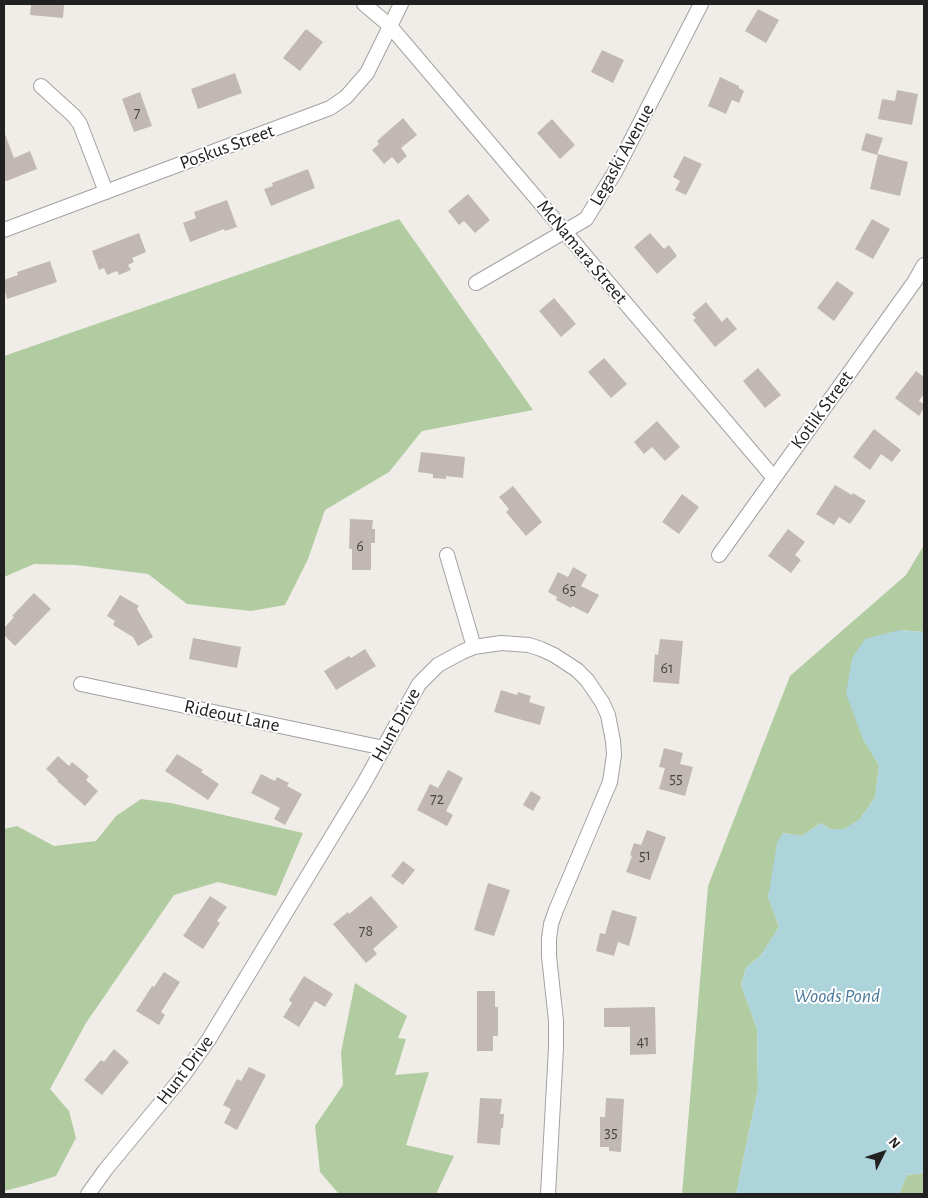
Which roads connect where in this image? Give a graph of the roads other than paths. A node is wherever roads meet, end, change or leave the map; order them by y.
1 (364, 4) edge
2 (402, 4) edge
3 (701, 4) edge
4 (390, 26) junction
5 (41, 86) dead end
6 (106, 192) junction
7 (4, 230) edge
8 (564, 232) junction
9 (924, 265) edge
10 (476, 283) dead end
11 (774, 478) junction
12 (447, 555) dead end
13 (719, 555) dead end
14 (474, 647) junction
15 (81, 684) dead end
16 (384, 748) junction
17 (88, 1194) edge
18 (548, 1194) edge

1 - 4 street, McNamara Street
2 - 4 street, Poskus Street
3 - 8 street, Legaski Avenue
4 - 6 street, Poskus Street
4 - 8 street, McNamara Street
5 - 6 street
6 - 7 street, Poskus Street
8 - 10 street, Legaski Avenue
8 - 11 street, McNamara Street
9 - 11 street, Kotlik Street
11 - 13 street, Kotlik Street
12 - 14 street
14 - 16 street, Hunt Drive
14 - 18 street, Hunt Drive
15 - 16 street, Rideout Lane
16 - 17 street, Hunt Drive

